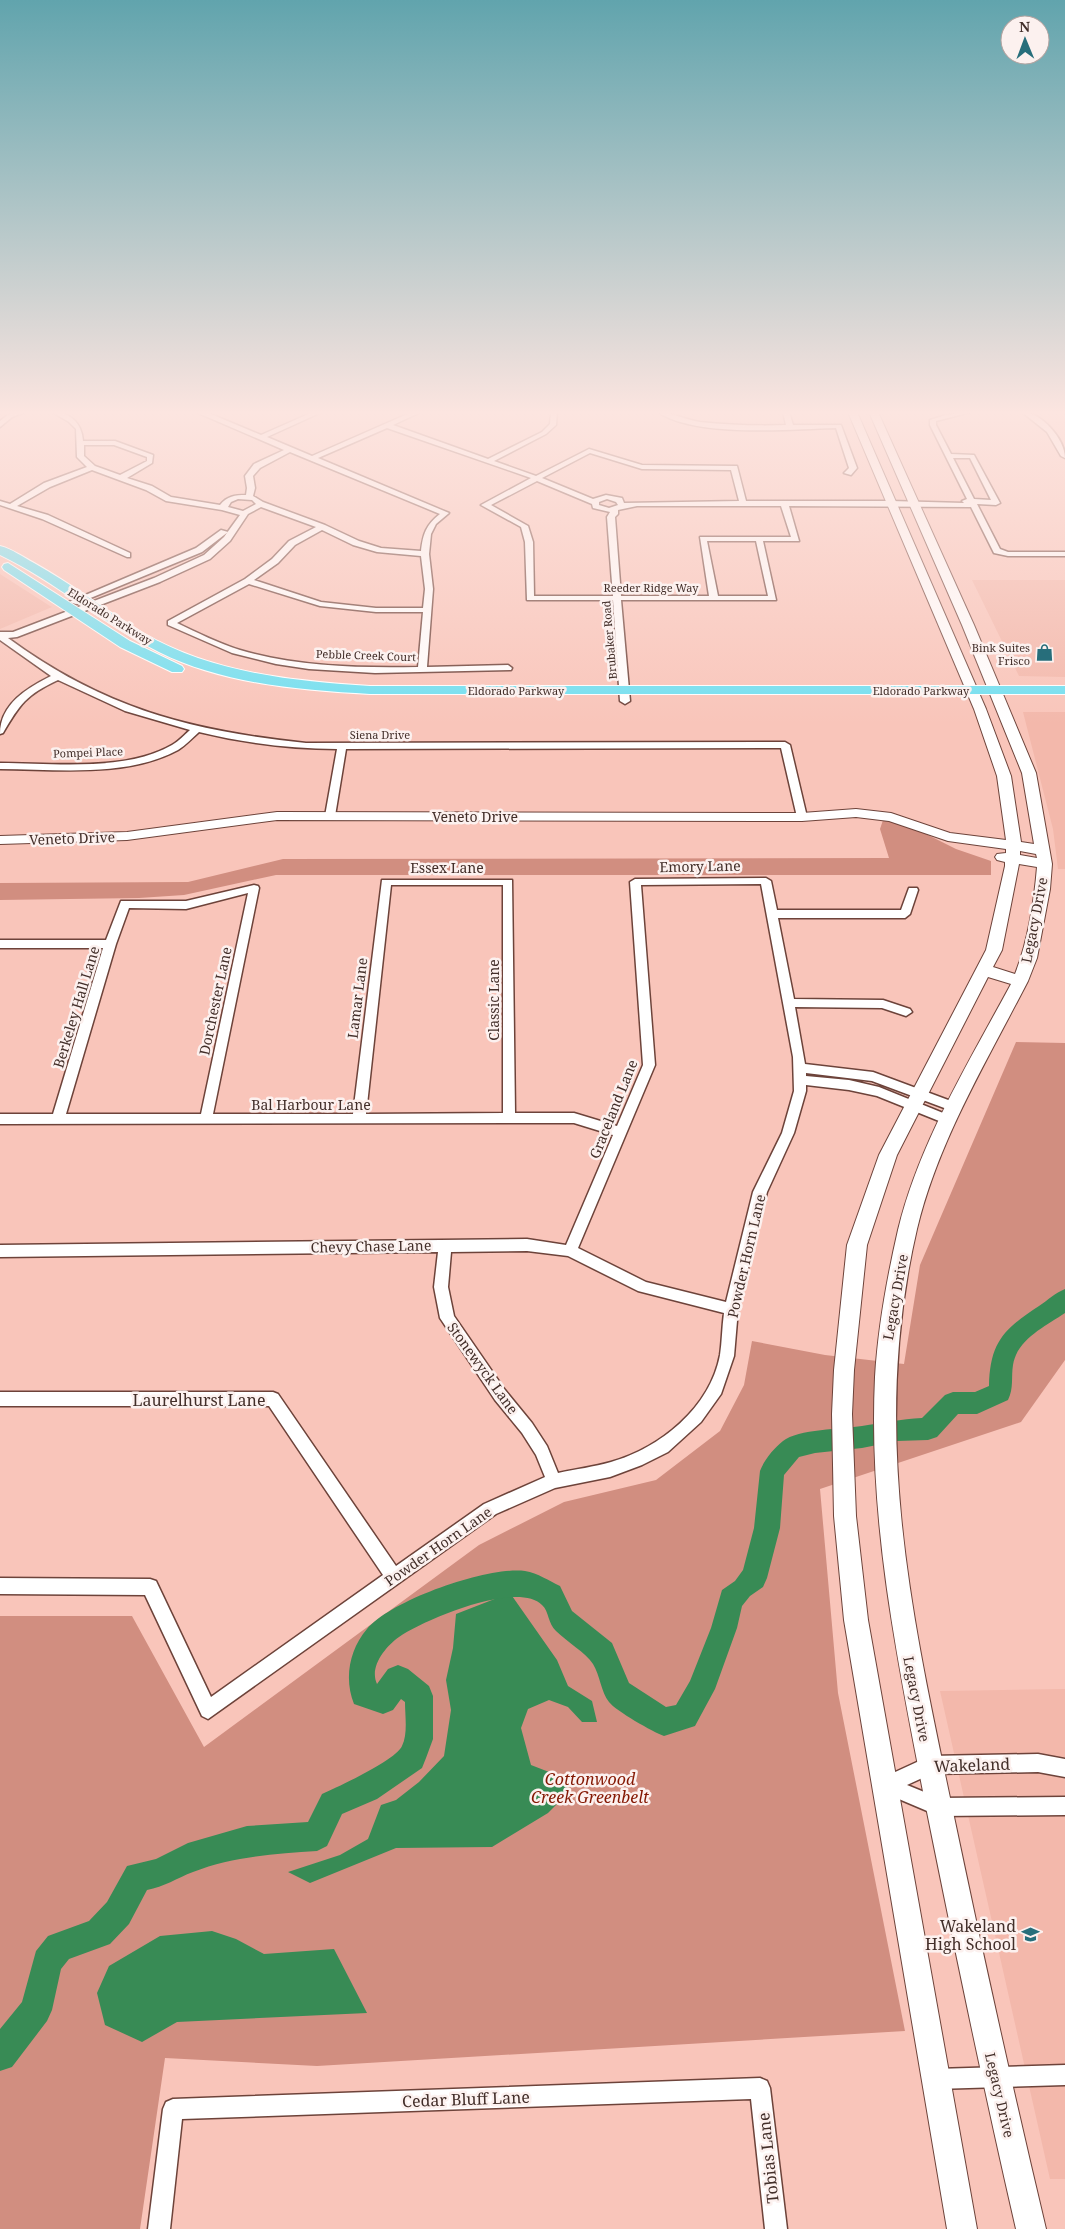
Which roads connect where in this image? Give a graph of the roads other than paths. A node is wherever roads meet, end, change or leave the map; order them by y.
1 (37, 516) edge
2 (240, 516) edge
3 (241, 516) edge
4 (292, 516) edge
5 (441, 516) edge
6 (509, 516) edge
7 (617, 516) edge
8 (788, 516) edge
9 (897, 516) edge
10 (918, 516) edge
11 (980, 516) edge
12 (322, 527) junction
13 (758, 539) junction
14 (0, 550) edge
15 (425, 554) junction
16 (1065, 554) edge
17 (127, 555) dead end
18 (0, 563) edge
19 (168, 563) junction
20 (181, 569) junction
21 (140, 574) junction
22 (248, 581) junction
23 (152, 582) junction
24 (930, 593) junction
25 (953, 593) junction
26 (616, 598) junction
27 (714, 598) junction
28 (78, 605) junction
29 (426, 610) junction
30 (0, 635) edge
31 (508, 668) dead end
32 (422, 669) junction
33 (58, 676) junction
34 (1065, 690) edge
35 (625, 695) junction
36 (975, 695) junction
37 (997, 696) junction
38 (1065, 702) edge
39 (197, 729) junction
40 (0, 731) edge
41 (342, 746) junction
42 (0, 766) edge
43 (330, 816) junction
44 (802, 817) junction
45 (0, 840) edge
46 (1014, 852) junction
47 (1044, 857) junction
48 (766, 881) joint
49 (386, 882) joint
50 (508, 882) joint
51 (635, 882) joint
52 (254, 888) joint
53 (912, 890) dead end
54 (773, 914) junction
55 (0, 944) edge
56 (110, 944) junction
57 (983, 970) junction
58 (1020, 981) junction
59 (789, 1003) junction
60 (906, 1012) dead end
61 (799, 1074) junction
62 (917, 1099) junction
63 (952, 1114) junction
64 (508, 1118) junction
65 (0, 1119) edge
66 (58, 1119) junction
67 (206, 1119) junction
68 (358, 1119) junction
69 (619, 1132) junction
70 (445, 1246) junction
71 (0, 1251) edge
72 (570, 1251) junction
73 (731, 1309) junction
74 (0, 1399) edge
75 (554, 1481) junction
76 (394, 1577) junction
77 (0, 1586) edge
78 (930, 1764) junction
79 (1065, 1768) edge
80 (886, 1785) junction
81 (1065, 1806) edge
82 (939, 1807) junction
83 (1065, 2075) edge
84 (995, 2077) junction
85 (936, 2079) junction
86 (760, 2088) joint
87 (159, 2229) edge
88 (776, 2229) edge
89 (962, 2229) edge
90 (1031, 2229) edge

1 - 17 street
2 - 19 street
3 - 20 street
4 - 12 street
5 - 15 street
6 - 26 street, Reeder Ridge Way
7 - 26 street, Brubaker Road
8 - 13 street
9 - 24 main road
10 - 25 main road, Legacy Drive
11 - 16 street
12 - 15 street
12 - 22 street
13 - 27 street
13 - 27 street, Reeder Ridge Way
14 - 28 main road, Eldorado Parkway
15 - 29 street
18 - 28 main road, Eldorado Parkway
19 - 20 street
19 - 21 street
20 - 23 street
21 - 23 street
21 - 28 street
22 - 29 street
22 - 32 street, Pebble Creek Court
23 - 28 street
24 - 25 main road
24 - 36 main road
25 - 37 main road, Legacy Drive
26 - 27 street, Reeder Ridge Way
26 - 35 street, Brubaker Road
28 - 30 street
28 - 35 main road, Eldorado Parkway
29 - 32 street
30 - 33 street, Siena Drive
31 - 32 street, Pebble Creek Court
33 - 39 street, Siena Drive
33 - 40 street
34 - 37 main road, Eldorado Parkway
35 - 36 main road, Eldorado Parkway
36 - 37 main road, Eldorado Parkway
36 - 46 main road
37 - 38 main road, Eldorado Parkway
37 - 47 main road, Legacy Drive
39 - 41 street, Siena Drive
39 - 42 street, Pompei Place
41 - 43 street
41 - 44 street, Siena Drive
43 - 44 main road, Veneto Drive
43 - 45 main road, Veneto Drive
44 - 46 main road, Veneto Drive
46 - 47 main road, Veneto Drive
46 - 57 main road
47 - 58 main road, Legacy Drive
48 - 51 street, Emory Lane
48 - 54 street, Powder Horn Lane
49 - 50 street, Essex Lane
49 - 68 street, Lamar Lane
50 - 64 street, Classic Lane
51 - 69 street, Graceland Lane
52 - 56 street, Berkeley Hall Lane
52 - 67 street, Dorchester Lane
53 - 54 street
54 - 59 street, Powder Horn Lane
55 - 56 street
56 - 66 street, Berkeley Hall Lane
57 - 58 main road
57 - 62 main road
58 - 63 main road, Legacy Drive
59 - 60 street
59 - 61 street, Powder Horn Lane
61 - 62 street
61 - 73 street, Powder Horn Lane
62 - 63 street
62 - 80 main road
63 - 78 main road, Legacy Drive
64 - 68 street, Bal Harbour Lane
64 - 69 street, Bal Harbour Lane
65 - 66 street, Bal Harbour Lane
66 - 67 street, Bal Harbour Lane
67 - 68 street, Bal Harbour Lane
69 - 72 street, Graceland Lane
70 - 71 street, Chevy Chase Lane
70 - 72 street, Chevy Chase Lane
70 - 75 street, Stonewyck Lane
72 - 73 street, Chevy Chase Lane
73 - 75 street, Powder Horn Lane
74 - 76 street, Laurelhurst Lane
75 - 76 street, Powder Horn Lane
76 - 77 street, Powder Horn Lane
78 - 79 street, Wakeland
78 - 80 street, Wakeland
78 - 82 main road, Legacy Drive
80 - 82 street
80 - 85 main road
81 - 82 street
82 - 84 main road, Legacy Drive
83 - 84 street
84 - 85 street
84 - 90 main road, Legacy Drive
85 - 89 main road
86 - 87 street, Cedar Bluff Lane
86 - 88 street, Tobias Lane

